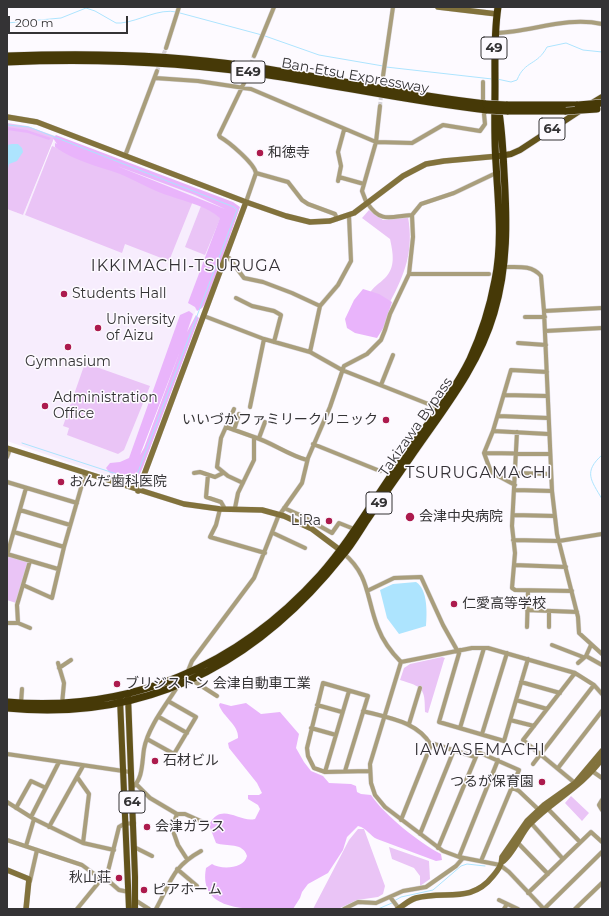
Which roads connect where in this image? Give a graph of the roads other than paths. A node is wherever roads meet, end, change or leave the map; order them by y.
1 (179, 7) edge
2 (274, 7) edge
3 (393, 7) edge
4 (438, 7) edge
5 (455, 8) edge
6 (497, 11) edge
7 (602, 24) edge
8 (496, 34) junction
9 (166, 48) tunnel mouth
10 (7, 56) edge
11 (254, 56) tunnel mouth
12 (7, 62) edge
13 (157, 71) tunnel mouth
14 (383, 76) tunnel mouth
15 (155, 78) junction
16 (245, 81) tunnel mouth
17 (483, 82) dead end
18 (243, 87) junction
19 (602, 97) edge
20 (602, 103) edge
21 (380, 106) tunnel mouth
22 (485, 106) junction
23 (506, 108) junction
24 (600, 109) edge
25 (7, 117) edge
26 (344, 130) junction
27 (376, 142) junction
28 (125, 156) junction
29 (499, 156) junction
30 (256, 173) junction
31 (494, 174) dead end
32 (364, 184) junction
33 (246, 202) junction
34 (368, 204) junction
35 (412, 215) junction
36 (349, 216) junction
37 (337, 219) junction
38 (226, 257) junction
39 (505, 267) junction
40 (409, 274) junction
41 (489, 274) dead end
42 (236, 298) dead end
43 (320, 306) junction
44 (602, 308) edge
45 (544, 311) junction
46 (204, 316) junction
47 (525, 317) dead end
48 (544, 317) junction
49 (602, 328) edge
50 (545, 330) junction
51 (264, 339) junction
52 (274, 342) junction
53 (518, 344) dead end
54 (546, 345) junction
55 (310, 352) junction
56 (393, 355) dead end
57 (342, 370) junction
58 (547, 372) junction
59 (381, 385) junction
60 (504, 395) junction
61 (547, 396) junction
62 (250, 407) dead end
63 (234, 408) dead end
64 (442, 410) junction
65 (239, 414) dead end
66 (498, 416) junction
67 (548, 418) junction
68 (265, 422) dead end
69 (226, 427) junction
70 (234, 430) junction
71 (493, 431) junction
72 (518, 432) junction
73 (548, 434) junction
74 (257, 438) junction
75 (314, 444) junction
76 (8, 449) edge
77 (485, 453) junction
78 (516, 453) junction
79 (550, 454) junction
80 (7, 458) edge
81 (307, 460) junction
82 (380, 471) dead end
83 (194, 473) dead end
84 (223, 473) junction
85 (516, 473) junction
86 (85, 474) junction
87 (551, 474) junction
88 (208, 475) junction
89 (7, 482) edge
90 (243, 482) junction
91 (515, 487) junction
92 (26, 488) junction
93 (552, 490) junction
94 (138, 491) junction
95 (77, 503) junction
96 (235, 508) junction
97 (284, 508) junction
98 (222, 509) junction
99 (20, 510) junction
100 (279, 514) junction
101 (513, 515) junction
102 (555, 516) junction
103 (70, 525) junction
104 (354, 529) junction
105 (14, 532) junction
106 (273, 533) junction
107 (602, 534) edge
108 (513, 540) junction
109 (559, 541) junction
110 (64, 547) junction
111 (306, 548) dead end
112 (342, 552) junction
113 (265, 553) junction
114 (7, 554) edge
115 (30, 561) junction
116 (514, 565) junction
117 (566, 567) junction
118 (58, 569) junction
119 (23, 585) junction
120 (367, 591) junction
121 (528, 591) junction
122 (572, 591) junction
123 (527, 610) junction
124 (549, 611) junction
125 (577, 612) junction
126 (18, 623) junction
127 (7, 624) edge
128 (526, 627) dead end
129 (549, 627) dead end
130 (30, 628) dead end
131 (552, 645) dead end
132 (591, 645) junction
133 (484, 648) junction
134 (458, 650) junction
135 (506, 653) junction
136 (602, 654) edge
137 (584, 657) junction
138 (528, 659) junction
139 (71, 660) dead end
140 (401, 662) junction
141 (58, 663) dead end
142 (578, 663) dead end
143 (602, 665) edge
144 (60, 668) junction
145 (575, 673) junction
146 (187, 674) junction
147 (192, 680) junction
148 (521, 682) junction
149 (594, 685) junction
150 (178, 686) junction
151 (420, 688) dead end
152 (22, 689) dead end
153 (349, 691) junction
154 (560, 693) junction
155 (602, 694) edge
156 (217, 696) dead end
157 (128, 698) junction
158 (120, 700) junction
159 (516, 700) junction
160 (168, 701) junction
161 (7, 702) edge
162 (22, 704) junction
163 (62, 704) junction
164 (317, 705) junction
165 (7, 708) edge
166 (547, 709) junction
167 (363, 711) junction
168 (602, 711) edge
169 (342, 712) junction
170 (159, 717) junction
171 (383, 717) junction
172 (510, 720) junction
173 (409, 724) junction
174 (534, 726) junction
175 (311, 728) junction
176 (460, 728) junction
177 (187, 733) junction
178 (482, 734) junction
179 (336, 735) junction
180 (147, 739) junction
181 (431, 745) junction
182 (454, 750) junction
183 (602, 751) edge
184 (7, 754) edge
185 (540, 754) junction
186 (475, 757) junction
187 (602, 759) edge
188 (498, 760) junction
189 (59, 762) junction
190 (532, 764) dead end
191 (83, 766) junction
192 (558, 768) junction
193 (345, 771) junction
194 (369, 771) junction
195 (592, 771) junction
196 (127, 772) junction
197 (325, 772) junction
198 (77, 777) junction
199 (602, 778) edge
200 (575, 783) junction
201 (134, 786) junction
202 (511, 787) junction
203 (46, 788) junction
204 (602, 800) edge
205 (7, 802) edge
206 (16, 808) junction
207 (548, 808) junction
208 (602, 810) edge
209 (540, 811) junction
210 (177, 814) junction
211 (33, 818) junction
212 (401, 820) junction
213 (126, 823) junction
214 (134, 823) junction
215 (205, 823) dead end
216 (531, 823) junction
217 (49, 827) junction
218 (420, 834) junction
219 (7, 840) edge
220 (517, 841) junction
221 (83, 842) junction
222 (580, 842) junction
223 (602, 842) edge
224 (26, 846) junction
225 (134, 847) junction
226 (438, 848) junction
227 (37, 850) junction
228 (114, 850) junction
229 (201, 851) dead end
230 (602, 852) edge
231 (152, 856) dead end
232 (461, 858) junction
233 (187, 859) junction
234 (563, 859) junction
235 (481, 861) junction
236 (501, 863) junction
237 (177, 869) junction
238 (7, 870) edge
239 (548, 874) junction
240 (102, 878) junction
241 (30, 881) junction
242 (602, 883) edge
243 (197, 886) dead end
244 (128, 892) junction
245 (528, 892) junction
246 (390, 897) junction
247 (135, 900) junction
248 (499, 900) dead end
249 (507, 904) junction
250 (397, 908) edge
251 (26, 909) edge
252 (78, 909) edge
253 (128, 909) edge
254 (134, 909) edge
255 (149, 909) edge
256 (156, 909) edge
257 (344, 909) edge
258 (504, 909) edge
259 (518, 909) edge
260 (544, 909) edge
261 (575, 909) edge

1 - 9 street
2 - 11 street
3 - 14 street
4 - 5 street
5 - 6 street
6 - 8 highway, Takizawa Bypass / 49
7 - 8 street
8 - 29 highway, Takizawa Bypass / 49
10 - 22 highway, Ban-Etsu Expressway / E49
12 - 22 highway, Ban-Etsu Expressway / E49
13 - 15 street
15 - 18 street
15 - 28 street
16 - 18 street
17 - 22 street
18 - 26 street
18 - 30 street
19 - 29 main road, 64
20 - 23 highway, Ban-Etsu Expressway / E49, bridge
21 - 27 street
22 - 23 highway, Ban-Etsu Expressway / E49, bridge
22 - 27 street
23 - 24 highway, Ban-Etsu Expressway / E49, bridge
25 - 28 street
26 - 27 street
26 - 32 street
27 - 32 street
28 - 33 street
29 - 34 street
29 - 39 highway, Takizawa Bypass / 49
29 - 64 highway, Takizawa Bypass / 49
30 - 33 street
30 - 37 street
31 - 35 street
32 - 34 street
33 - 37 street
33 - 38 street
34 - 35 street
34 - 36 street
35 - 40 street
36 - 37 street
36 - 43 street
38 - 43 street
38 - 46 street
39 - 45 street
39 - 64 highway, Takizawa Bypass / 49
40 - 41 street
40 - 57 street
42 - 52 street
43 - 55 street
44 - 45 street
45 - 48 street
46 - 51 street
46 - 94 street
47 - 48 street
48 - 50 street
49 - 50 street
50 - 54 street
51 - 52 street
51 - 62 street
52 - 55 street
53 - 54 street
54 - 58 street
55 - 57 street
56 - 59 street
57 - 59 street
57 - 75 street
58 - 60 street
58 - 61 street
59 - 64 street
60 - 61 street
60 - 66 street
61 - 67 street
63 - 69 street
64 - 104 highway, Takizawa Bypass / 49
64 - 112 highway, Takizawa Bypass / 49
65 - 70 street
66 - 67 street
66 - 71 street
67 - 73 street
68 - 74 street
69 - 70 street
69 - 84 street
70 - 74 street
71 - 72 street
71 - 77 street
72 - 73 street
72 - 78 street
73 - 79 street
74 - 81 street
74 - 90 street
75 - 81 street
75 - 82 street
76 - 80 street
76 - 86 street
77 - 78 street
77 - 91 street
78 - 79 street
78 - 85 street
79 - 87 street
81 - 97 street
83 - 88 street
84 - 88 street
84 - 90 street
85 - 87 street
85 - 91 street
86 - 94 street
86 - 95 street
87 - 93 street
88 - 98 street
89 - 92 street
90 - 96 street
91 - 93 street
91 - 101 street
92 - 95 street
92 - 99 street
93 - 102 street
94 - 98 street
95 - 103 street
96 - 98 street
96 - 100 street
97 - 100 street
97 - 104 street
98 - 113 street
99 - 103 street
99 - 105 street
100 - 106 street
100 - 112 street
101 - 102 street
101 - 108 street
102 - 109 street
103 - 110 street
104 - 112 highway, Takizawa Bypass / 49
105 - 110 street
105 - 114 street
106 - 111 street
106 - 113 street
107 - 109 street
108 - 109 street
108 - 116 street
109 - 117 street
110 - 118 street
112 - 120 street
112 - 146 highway, Takizawa Bypass / 49
112 - 147 highway, Takizawa Bypass / 49
113 - 146 street
114 - 115 street
115 - 118 street
115 - 119 street
116 - 117 street
116 - 121 street
117 - 122 street
118 - 119 street
119 - 126 street
120 - 134 street
120 - 140 street
121 - 122 street
121 - 123 street
122 - 125 street
123 - 124 street
123 - 128 street
124 - 125 street
124 - 129 street
125 - 132 street
126 - 127 street
126 - 130 street
131 - 137 street
132 - 136 street
132 - 137 street
133 - 134 street
133 - 135 street
133 - 176 street
134 - 140 street
134 - 176 street
135 - 138 street
135 - 178 street
137 - 142 street
137 - 143 street
138 - 145 street
138 - 148 street
139 - 144 street
140 - 171 street
141 - 144 street
144 - 163 street
145 - 149 street
145 - 154 street
146 - 157 highway, Takizawa Bypass / 49
147 - 150 highway, Takizawa Bypass / 49
147 - 156 street
148 - 154 street
148 - 159 street
149 - 155 street
149 - 185 street
150 - 157 highway, Takizawa Bypass / 49
150 - 160 street
151 - 173 street
152 - 162 street
153 - 164 street
153 - 167 street
153 - 169 street
154 - 166 street
157 - 158 highway, Takizawa Bypass / 49
157 - 196 main road, 64
158 - 163 highway, Takizawa Bypass / 49
158 - 165 highway, Takizawa Bypass / 49
158 - 196 main road, 64
159 - 166 street
159 - 172 street
160 - 170 street
160 - 177 street
161 - 162 highway, Takizawa Bypass / 49
162 - 163 highway, Takizawa Bypass / 49
164 - 169 street
164 - 175 street
166 - 174 street
167 - 171 street
167 - 193 street
168 - 192 street
169 - 179 street
170 - 177 street
170 - 180 street
171 - 173 street
171 - 194 street
172 - 174 street
172 - 178 street
173 - 181 street
174 - 185 street
175 - 179 street
175 - 197 street
176 - 178 street
177 - 180 street
179 - 197 street
180 - 201 street
181 - 182 street
181 - 212 street
182 - 186 street
182 - 218 street
183 - 200 street
184 - 189 street
185 - 190 street
185 - 192 street
186 - 188 street
186 - 226 street
187 - 195 street
188 - 202 street
188 - 232 street
189 - 191 street
189 - 203 street
191 - 196 street
191 - 198 street
192 - 200 street
193 - 194 street
193 - 197 street
194 - 212 street
195 - 199 street
195 - 207 street
196 - 201 main road, 64
196 - 213 main road, 64
198 - 217 street
198 - 221 street
200 - 209 street
201 - 210 street
201 - 214 main road, 64
202 - 209 street
202 - 235 street
203 - 206 street
203 - 211 street
204 - 208 street
205 - 206 street
206 - 211 street
207 - 209 street
207 - 222 street
209 - 216 street
209 - 236 street
210 - 215 street
210 - 233 street
211 - 217 street
211 - 224 street
212 - 218 street
213 - 214 street
213 - 228 street
213 - 244 main road, 64
214 - 225 main road, 64
216 - 220 street
216 - 234 street
217 - 221 street
218 - 226 street
219 - 224 street
220 - 236 street
220 - 239 street
221 - 228 street
222 - 223 street
222 - 234 street
224 - 227 street
225 - 231 street
225 - 247 main road, 64
226 - 232 street
227 - 240 street
227 - 241 street
228 - 240 street
229 - 233 street
230 - 260 street
232 - 235 street
232 - 246 street
233 - 237 street
234 - 239 street
235 - 236 street
236 - 245 street
236 - 250 street
237 - 243 street
237 - 256 street
238 - 241 street
239 - 245 street
240 - 244 street
240 - 252 street
241 - 251 street
242 - 261 street
244 - 253 main road, 64
245 - 260 street
246 - 250 street
246 - 257 street
247 - 254 main road, 64
247 - 255 street
248 - 249 street
249 - 258 street
249 - 259 street

